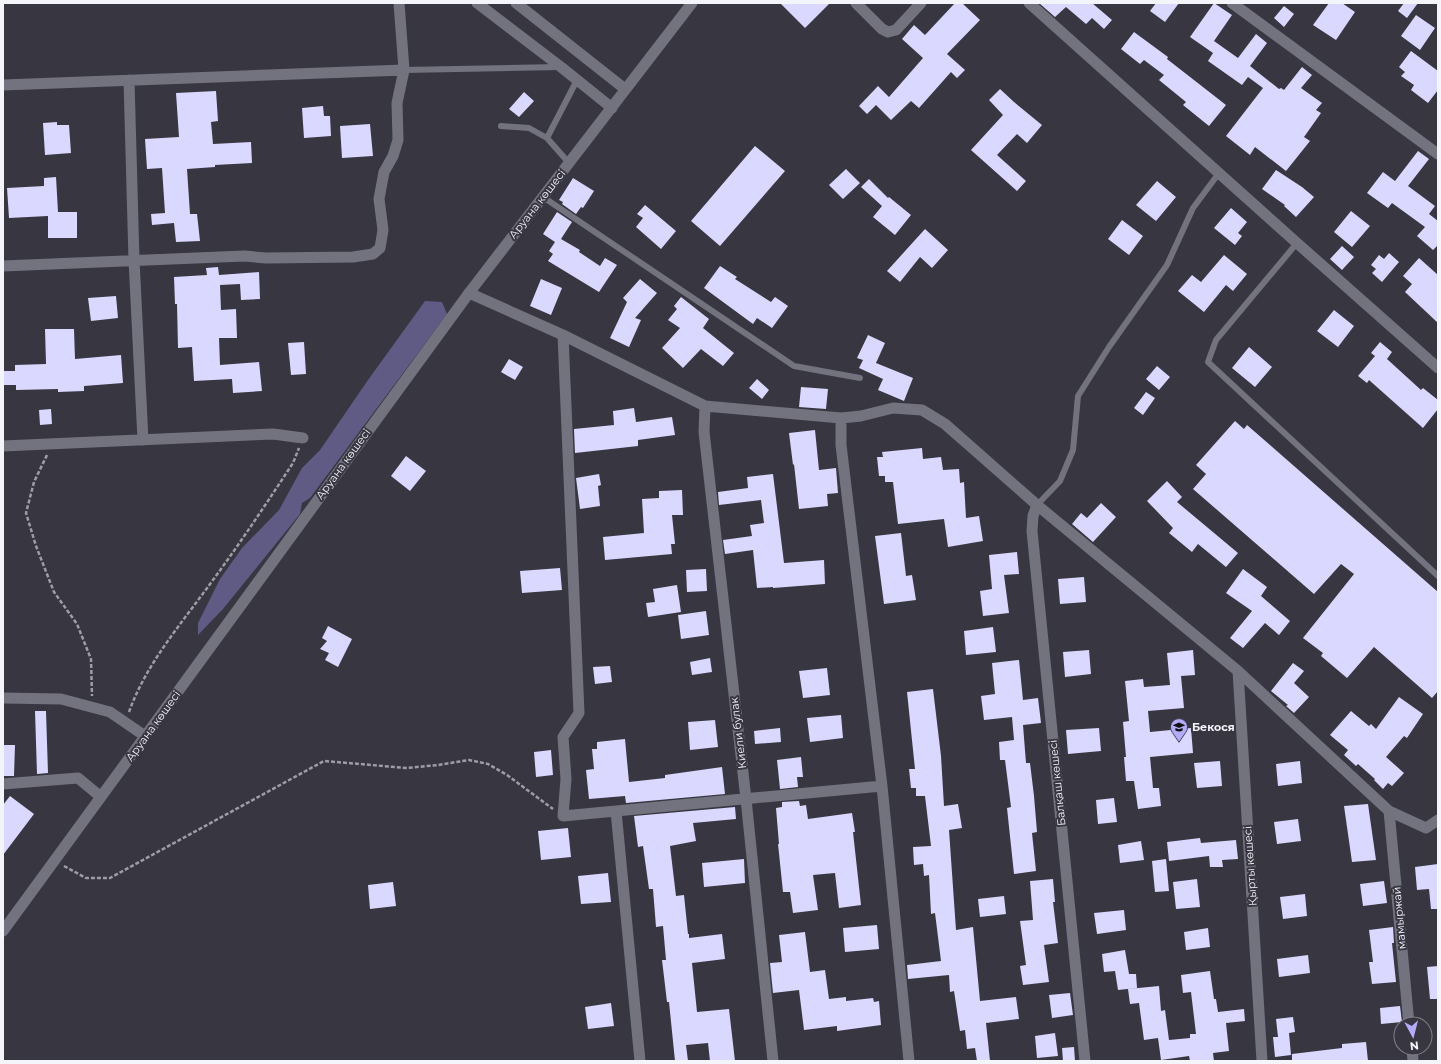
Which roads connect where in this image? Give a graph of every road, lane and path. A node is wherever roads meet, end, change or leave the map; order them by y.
1 (398, 3) edge
2 (477, 3) edge
3 (516, 3) edge
4 (692, 3) edge
5 (856, 3) edge
6 (921, 3) edge
7 (1029, 3) edge
8 (1232, 3) edge
9 (561, 67) junction
10 (404, 70) junction
11 (129, 80) junction
12 (577, 80) junction
13 (3, 84) edge
14 (625, 89) junction
15 (612, 108) junction
16 (501, 126) dead end
17 (547, 138) junction
18 (1438, 154) edge
19 (569, 163) junction
20 (1219, 173) junction
21 (543, 197) junction
22 (1297, 244) junction
23 (134, 260) junction
24 (3, 266) edge
25 (469, 292) junction
26 (563, 335) junction
27 (1438, 368) edge
28 (860, 378) dead end
29 (705, 406) junction
30 (841, 418) junction
31 (303, 438) joint
32 (143, 440) junction
33 (52, 444) junction
34 (3, 446) edge
35 (1037, 505) junction
36 (1438, 576) edge
37 (1238, 671) junction
38 (3, 698) edge
39 (92, 707) junction
40 (126, 722) junction
41 (145, 736) junction
42 (3, 784) edge
43 (882, 786) junction
44 (101, 797) junction
45 (746, 799) junction
46 (616, 811) junction
47 (1389, 811) junction
48 (563, 816) junction
49 (1438, 820) edge
50 (54, 861) junction
51 (3, 931) edge
52 (1408, 1016) edge
53 (640, 1061) edge
54 (773, 1061) edge
55 (909, 1061) edge
56 (1085, 1061) edge
57 (1262, 1061) edge

1 - 10 street
2 - 9 street
3 - 14 street
4 - 14 street, Аруана көшесі
5 - 6 street
7 - 20 street
8 - 18 street
9 - 10 lane
9 - 12 street
10 - 11 street
10 - 23 street
11 - 13 street
11 - 23 street
12 - 15 street
12 - 17 lane
14 - 15 street, Аруана көшесі
15 - 19 street, Аруана көшесі
16 - 17 lane
17 - 19 lane
19 - 21 street, Аруана көшесі
20 - 22 street
20 - 35 lane
21 - 25 street, Аруана көшесі
21 - 28 lane
22 - 27 street
22 - 36 lane
23 - 24 street
23 - 32 street
25 - 26 street
25 - 41 street, Аруана көшесі
26 - 29 street
26 - 48 street
29 - 30 street
29 - 45 street, Киели булак
30 - 35 street
30 - 43 street
31 - 32 street
31 - 40 path
32 - 33 street
33 - 34 street
33 - 39 path
35 - 37 street
35 - 56 street, Балқаш көшесі
37 - 47 street
37 - 57 street, Қырты көшесі
38 - 39 street
39 - 40 street
40 - 41 street
41 - 44 street, Аруана көшесі
42 - 44 street
43 - 45 street
43 - 55 street
44 - 50 street, Аруана көшесі
45 - 46 street
45 - 54 street, Киели булак
46 - 48 street
46 - 53 street
47 - 49 street
47 - 52 street, мамыржай
48 - 50 path
50 - 51 street, Аруана көшесі

